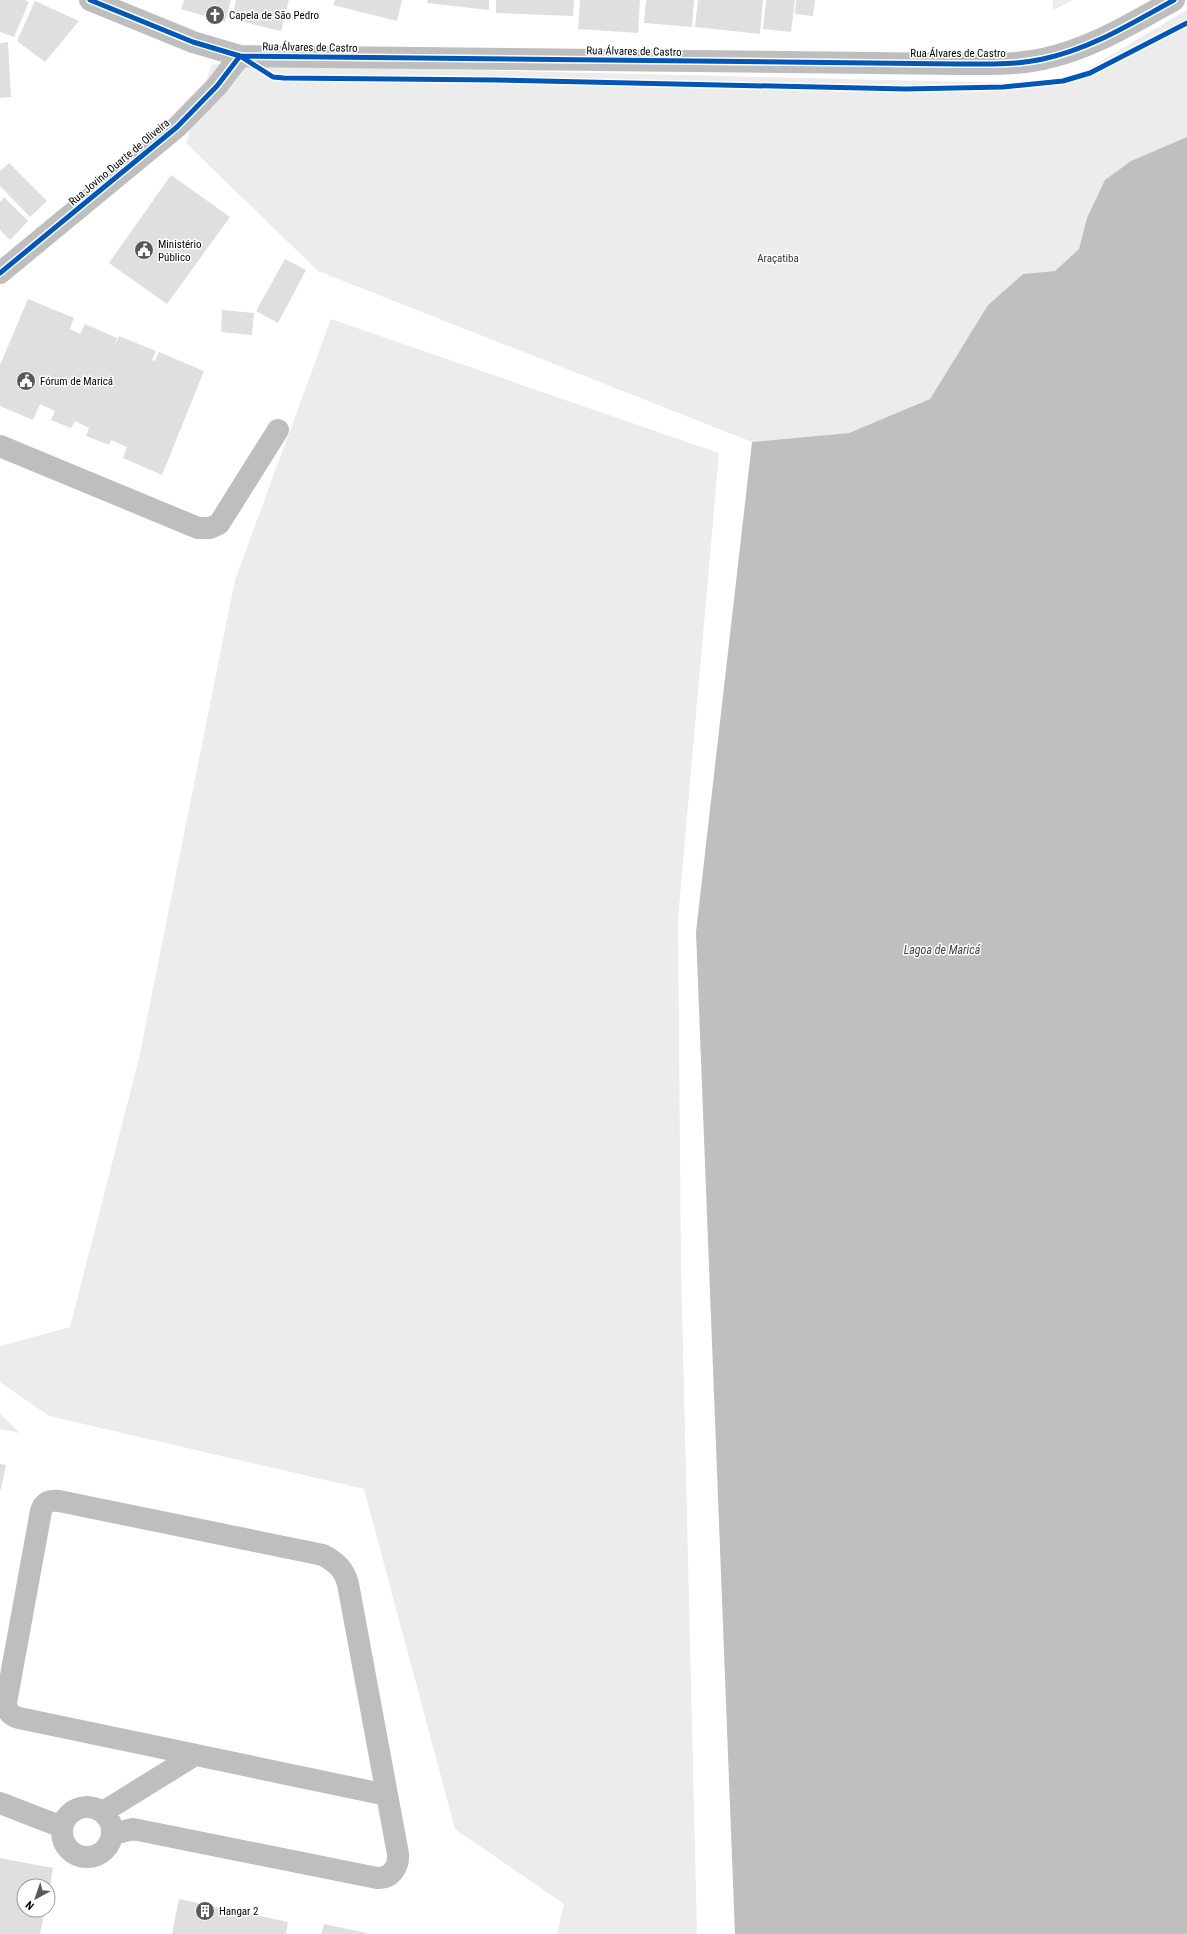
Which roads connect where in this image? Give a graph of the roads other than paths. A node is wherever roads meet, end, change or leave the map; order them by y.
1 (90, 0) edge
2 (1174, 0) edge
3 (240, 56) junction
4 (0, 273) edge
5 (278, 430) dead end
6 (0, 446) edge
7 (195, 1755) junction
8 (387, 1795) junction
9 (0, 1803) edge
10 (103, 1812) junction
11 (62, 1827) junction
12 (112, 1834) junction

1 - 3 street, Rua Álvares de Castro
2 - 3 street, Rua Álvares de Castro
3 - 4 street, Rua Jovino Duarte de Oliveira
5 - 6 street
7 - 8 street
7 - 8 street
7 - 10 street
8 - 12 street
9 - 11 street
10 - 11 street
10 - 12 street
11 - 12 street

